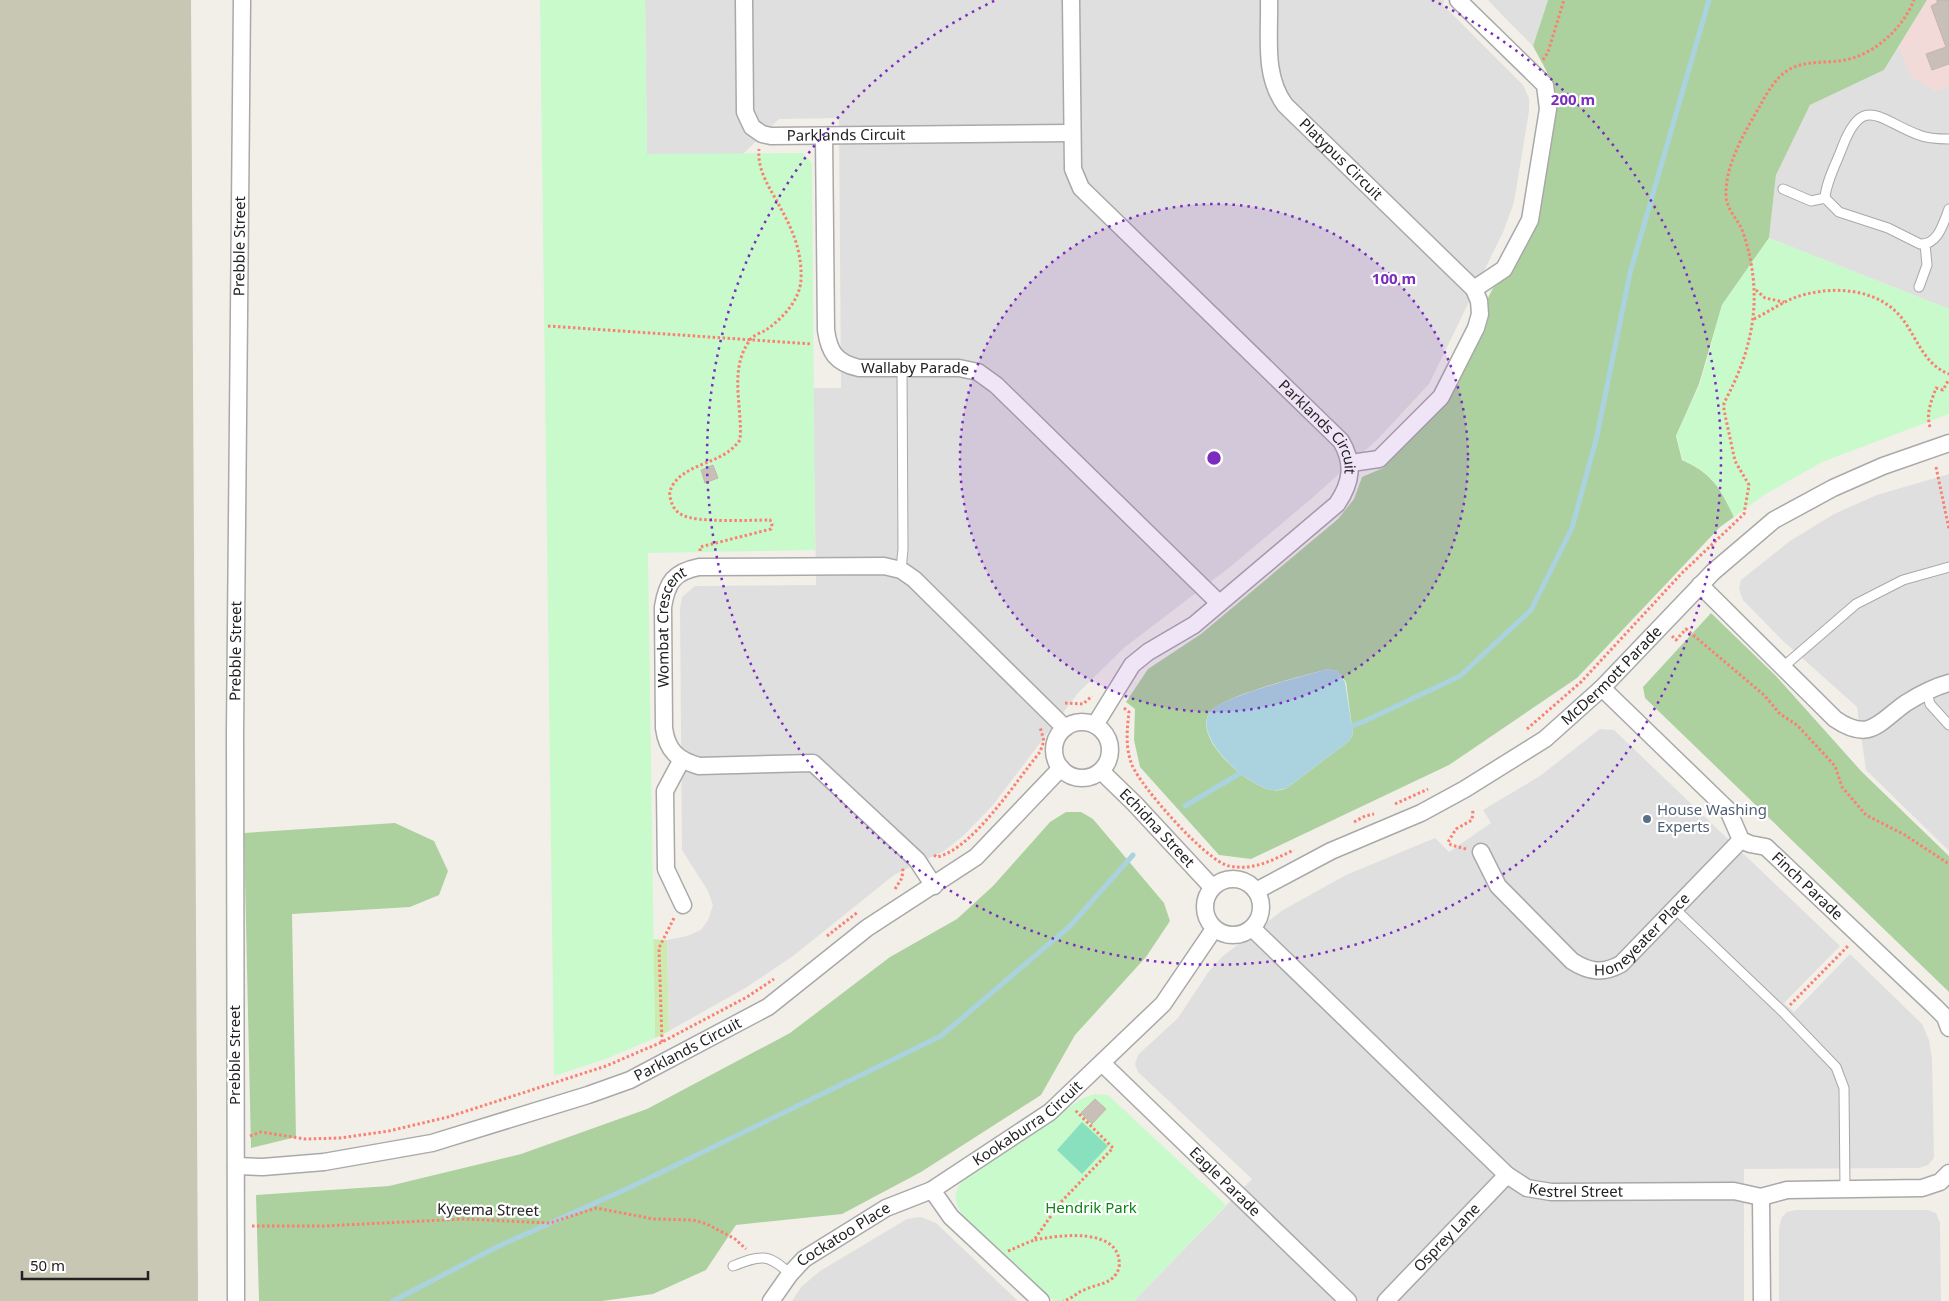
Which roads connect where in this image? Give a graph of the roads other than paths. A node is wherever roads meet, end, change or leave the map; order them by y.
1 (242, 0) edge
2 (744, 0) edge
3 (1071, 0) edge
4 (1269, 0) edge
5 (1458, 0) edge
6 (1071, 133) junction
7 (824, 136) junction
8 (1949, 139) edge
9 (1782, 189) dead end
10 (1825, 198) junction
11 (1949, 209) edge
12 (1925, 244) junction
13 (1919, 287) dead end
14 (1474, 289) junction
15 (902, 367) junction
16 (1949, 443) edge
17 (1351, 463) junction
18 (1949, 567) edge
19 (901, 570) junction
20 (1700, 584) junction
21 (1219, 603) junction
22 (1783, 667) junction
23 (1949, 683) edge
24 (1602, 688) junction
25 (1926, 692) junction
26 (1095, 725) junction
27 (1949, 725) edge
28 (1065, 728) junction
29 (681, 761) junction
30 (1061, 768) junction
31 (1101, 771) junction
32 (1741, 840) junction
33 (1481, 852) road end
34 (934, 886) junction
35 (1212, 888) junction
36 (1256, 891) junction
37 (683, 905) road end
38 (1674, 908) junction
39 (1252, 928) junction
40 (1214, 929) junction
41 (1949, 1028) edge
42 (1102, 1064) junction
43 (236, 1166) junction
44 (1507, 1176) junction
45 (1946, 1183) edge
46 (932, 1190) junction
47 (1845, 1190) junction
48 (1761, 1197) junction
49 (733, 1266) dead end
50 (790, 1274) junction
51 (236, 1301) edge
52 (771, 1301) edge
53 (1041, 1301) edge
54 (1348, 1301) edge
55 (1386, 1301) edge
56 (1762, 1301) edge

1 - 43 street, Prebble Street
2 - 7 street, Parklands Circuit
3 - 6 street, Parklands Circuit
4 - 14 street, Platypus Circuit
5 - 14 street
6 - 7 street, Parklands Circuit
6 - 17 street, Parklands Circuit
7 - 15 street, Wallaby Parade
8 - 10 lane
9 - 10 lane
10 - 12 lane
11 - 12 lane
12 - 13 lane
14 - 17 street
15 - 19 lane
15 - 21 street, Wallaby Parade
16 - 20 street, McDermott Parade
17 - 21 street, Parklands Circuit
18 - 22 lane
19 - 28 street, Wombat Crescent
19 - 29 street, Wombat Crescent
20 - 22 street
20 - 24 street, McDermott Parade
21 - 26 street, Parklands Circuit
22 - 25 street
23 - 25 street
24 - 32 street
24 - 36 street, McDermott Parade
25 - 27 lane
26 - 28 street
26 - 31 street
28 - 30 street
29 - 34 street
29 - 37 street
30 - 31 street
30 - 34 street, Parklands Circuit
31 - 35 street, Echidna Street
32 - 38 street, Honeyeater Place
32 - 41 street, Finch Parade
33 - 38 street, Honeyeater Place
34 - 43 street, Parklands Circuit
35 - 36 street
35 - 40 street
36 - 39 street
38 - 47 lane
39 - 40 street
39 - 44 street, Kestrel Street
40 - 42 street, Kookaburra Circuit
42 - 46 street, Kookaburra Circuit
42 - 54 street, Eagle Parade
43 - 51 street, Prebble Street
44 - 48 street, Kestrel Street
44 - 55 street, Osprey Lane
45 - 47 street, Kestrel Street
46 - 50 street, Cockatoo Place
46 - 53 street
47 - 48 street, Kestrel Street
48 - 56 street
49 - 50 lane
50 - 52 street, Cockatoo Place

